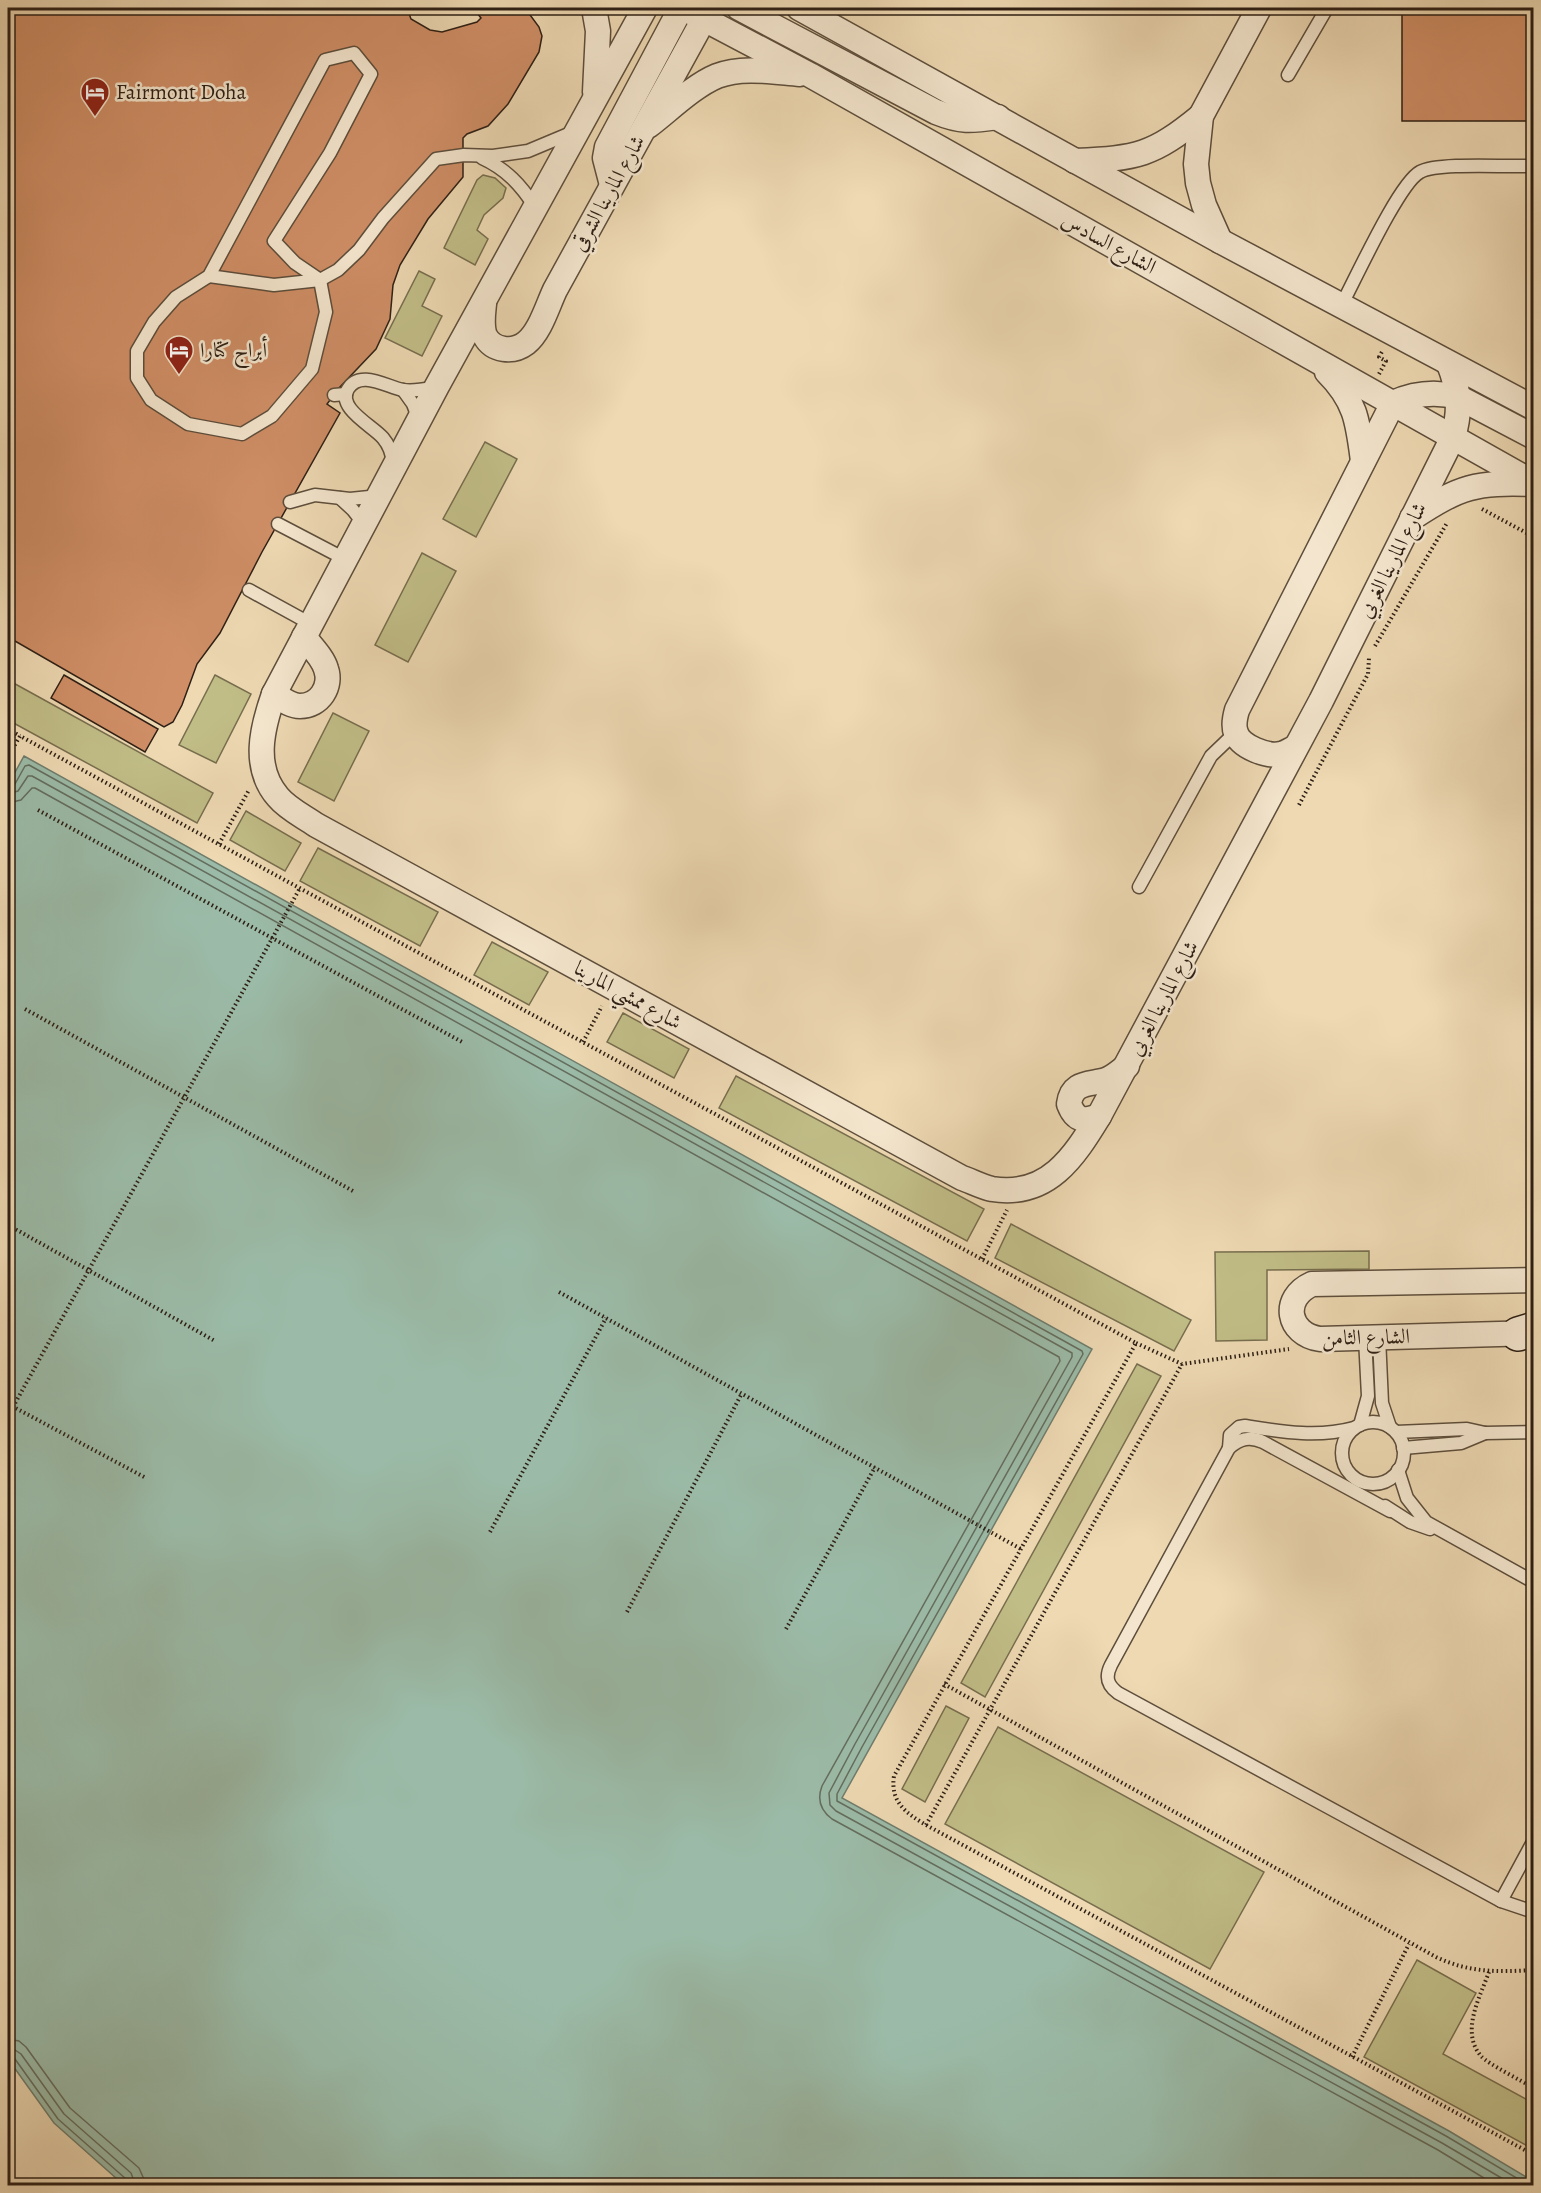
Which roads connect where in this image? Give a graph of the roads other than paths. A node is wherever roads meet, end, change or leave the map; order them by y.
1 (594, 8) edge
2 (645, 8) edge
3 (739, 8) edge
4 (799, 8) edge
5 (1259, 8) edge
6 (1327, 8) edge
7 (695, 10) edge
8 (828, 17) edge
9 (810, 75) junction
10 (1288, 75) dead end
11 (595, 99) junction
12 (1201, 116) junction
13 (998, 117) junction
14 (578, 130) junction
15 (641, 131) junction
16 (476, 155) junction
17 (1076, 161) junction
18 (1533, 166) edge
19 (612, 185) junction
20 (535, 207) junction
21 (1220, 241) junction
22 (209, 276) junction
23 (320, 280) junction
24 (484, 303) junction
25 (1341, 306) junction
26 (489, 342) junction
27 (1316, 359) junction
28 (1449, 364) junction
29 (440, 381) junction
30 (403, 390) junction
31 (1458, 397) junction
32 (1393, 403) junction
33 (1533, 408) edge
34 (419, 420) junction
35 (1453, 437) junction
36 (1533, 437) edge
37 (1363, 461) junction
38 (392, 472) junction
39 (1533, 483) edge
40 (379, 496) junction
41 (340, 498) junction
42 (290, 502) dead end
43 (1412, 518) junction
44 (278, 524) dead end
45 (364, 524) junction
46 (345, 559) junction
47 (249, 590) dead end
48 (307, 631) junction
49 (274, 694) junction
50 (1235, 733) junction
51 (1294, 748) junction
52 (1255, 749) junction
53 (1266, 802) junction
54 (1139, 887) dead end
55 (1128, 1066) junction
56 (1099, 1116) junction
57 (1016, 1191) joint
58 (1533, 1280) edge
59 (1528, 1332) edge
60 (1372, 1337) junction
61 (1357, 1426) junction
62 (1393, 1430) junction
63 (1533, 1432) edge
64 (1485, 1433) junction
65 (1229, 1448) junction
66 (1403, 1448) junction
67 (1398, 1470) junction
68 (1359, 1480) junction
69 (1390, 1511) junction
70 (1438, 1530) junction
71 (1533, 1582) edge
72 (1533, 1840) edge
73 (1501, 1901) junction
74 (1533, 1912) edge
75 (8, 2182) edge
76 (12, 2186) edge

1 - 11 street
2 - 11 street
3 - 13 street
4 - 8 street
5 - 12 street
6 - 10 lane
7 - 9 street, الشارع السادس
7 - 15 street, شارع المارينا الشرقي
7 - 19 street
8 - 13 street
9 - 15 street
9 - 27 street, الشارع السادس
11 - 14 street
12 - 17 street
12 - 21 street
13 - 17 street
14 - 16 lane
14 - 20 street
15 - 19 street, شارع المارينا الشرقي
16 - 20 lane
16 - 23 lane
17 - 21 street
18 - 25 lane
19 - 26 street, شارع المارينا الشرقي
20 - 24 street
21 - 25 street
22 - 23 lane
22 - 23 lane
22 - 23 lane
24 - 26 street
24 - 29 street
25 - 28 street
26 - 29 street
27 - 32 street, الشارع السادس
27 - 37 street
28 - 31 street, شارع المارينا الغربي
28 - 33 street
29 - 30 lane
29 - 34 street
30 - 34 lane
30 - 38 lane
31 - 32 street
31 - 35 street, شارع المارينا الغربي
31 - 36 street
32 - 35 street, الشارع السادس
32 - 37 street
34 - 38 street
35 - 39 street, الشارع السادس
35 - 43 street, شارع المارينا الغربي
37 - 50 street
38 - 40 street
39 - 43 street
40 - 41 lane
40 - 45 street
41 - 42 lane
41 - 45 lane
43 - 51 street, شارع المارينا الغربي
44 - 46 lane
45 - 46 street
46 - 48 street
47 - 48 lane
48 - 49 street
48 - 49 street
49 - 57 street, شارع ممشي المارينا
50 - 52 street
50 - 54 lane
51 - 52 street
51 - 53 street, شارع المارينا الغربي
52 - 53 street
53 - 55 street, شارع المارينا الغربي
55 - 56 street, شارع المارينا الغربي
55 - 56 street, شارع المارينا الغربي
56 - 57 street, شارع المارينا الغربي
58 - 60 street, الشارع الثامن
59 - 60 street, الشارع الثامن
60 - 61 lane
60 - 62 lane
61 - 62 lane
61 - 65 lane
61 - 68 lane
62 - 64 lane
62 - 66 lane
63 - 64 lane
64 - 66 lane
65 - 69 lane
65 - 73 lane
66 - 67 lane
67 - 68 lane
67 - 70 lane
68 - 69 lane
69 - 70 lane
70 - 71 lane
72 - 73 lane
73 - 74 lane
75 - 76 lane

